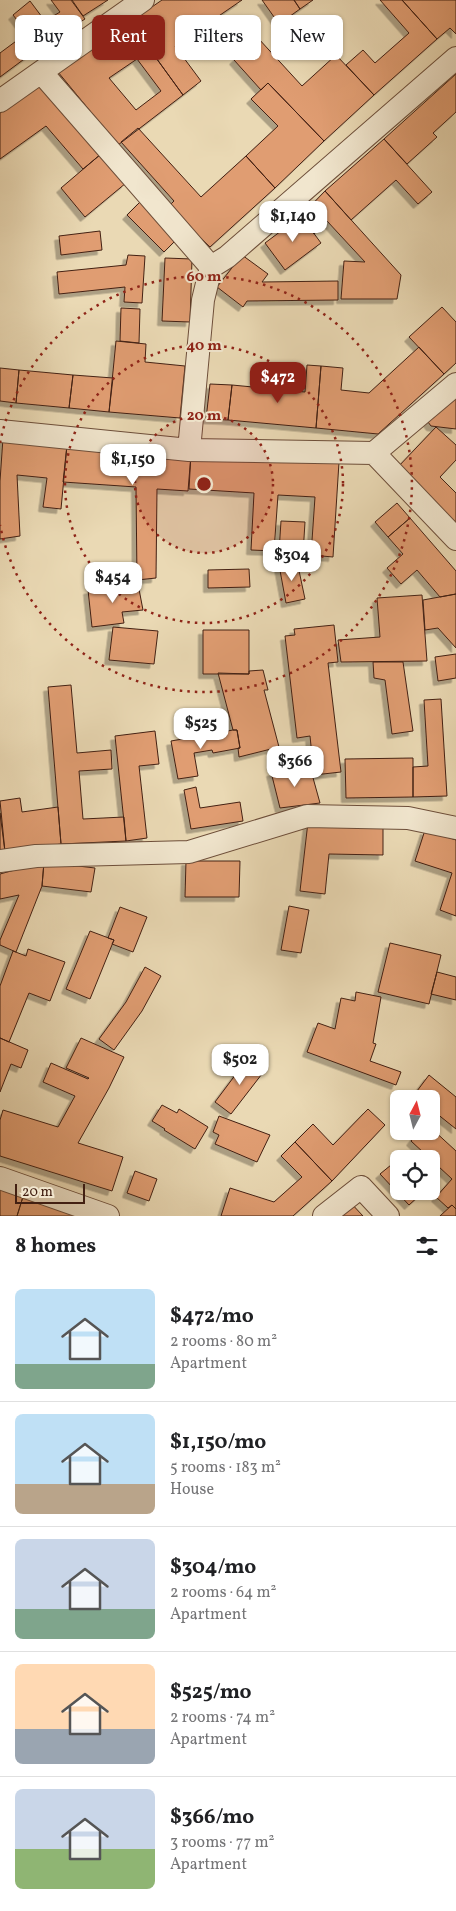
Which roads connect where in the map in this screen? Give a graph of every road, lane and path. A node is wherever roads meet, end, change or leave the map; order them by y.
1 (143, 0) edge
2 (456, 58) edge
3 (41, 72) junction
4 (0, 101) edge
5 (211, 267) junction
6 (456, 384) edge
7 (0, 431) edge
8 (189, 450) junction
9 (374, 453) junction
10 (456, 539) edge
11 (456, 828) edge
12 (0, 861) edge
13 (0, 1178) edge
14 (108, 1216) edge
15 (324, 1216) edge
16 (388, 1216) edge

1 - 3 street
2 - 5 street
3 - 4 street
3 - 5 street
5 - 8 street
6 - 9 street
7 - 8 street
8 - 9 street
9 - 10 street
11 - 12 street
13 - 14 street
15 - 16 street

